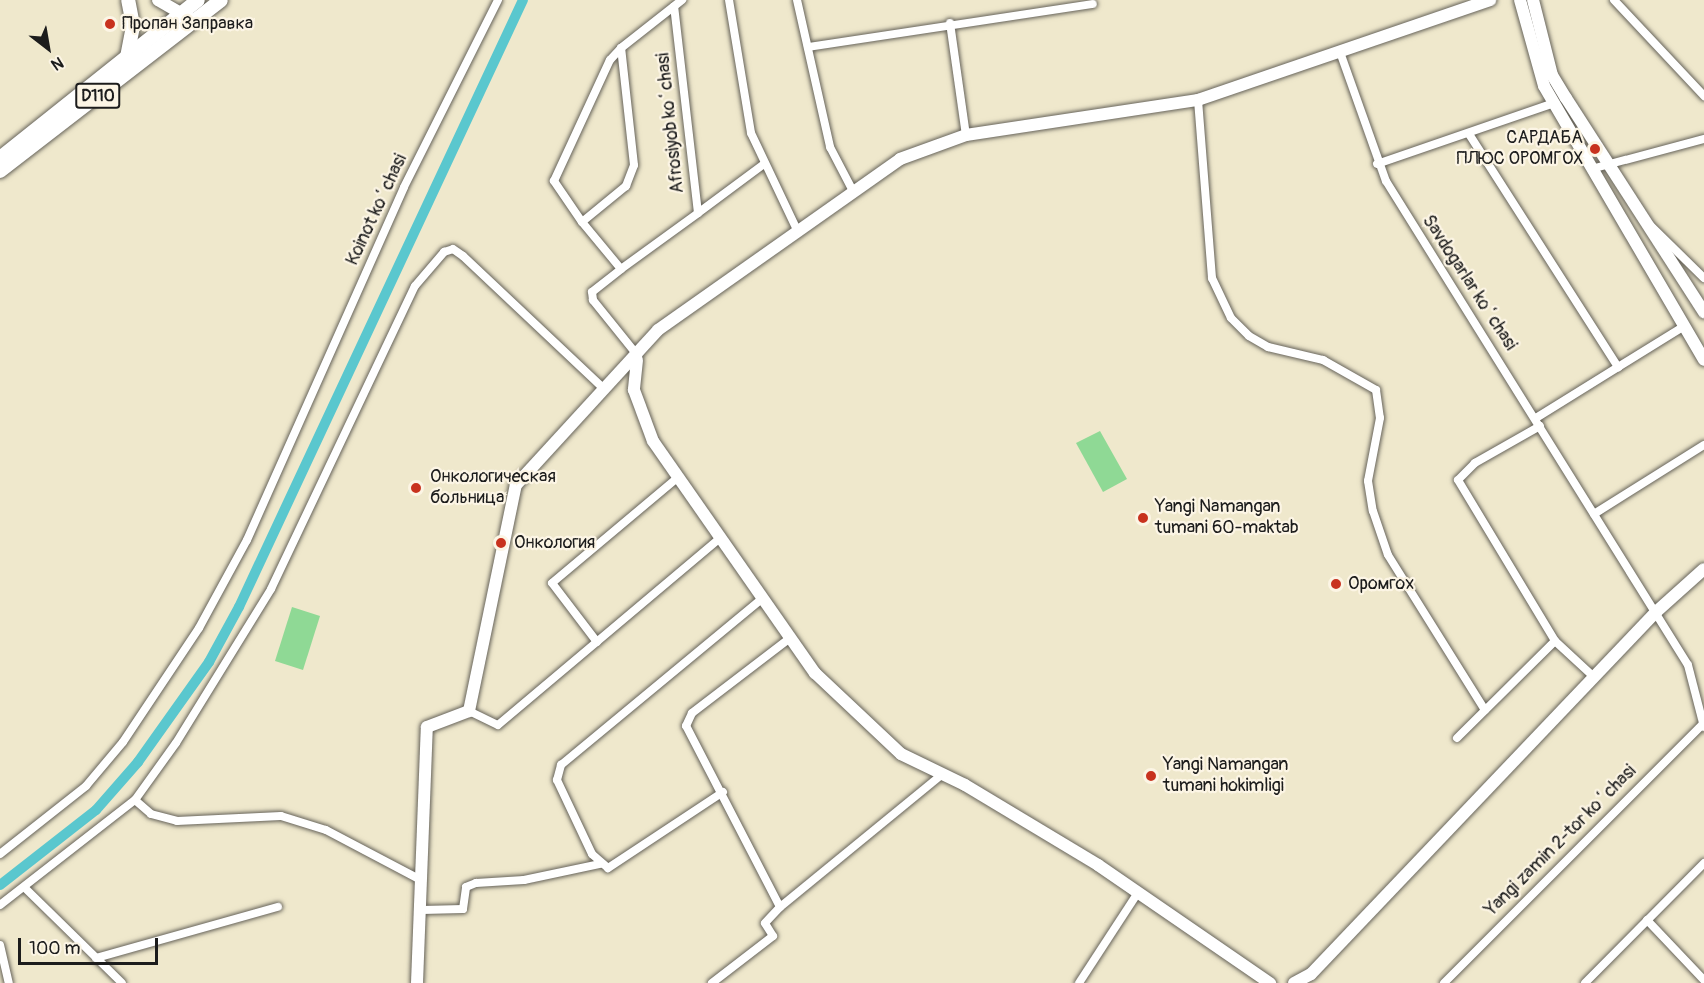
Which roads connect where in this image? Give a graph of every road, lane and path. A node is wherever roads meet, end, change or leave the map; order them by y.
1 (128, 0) edge
2 (158, 0) edge
3 (198, 0) edge
4 (221, 0) edge
5 (498, 0) edge
6 (682, 0) edge
7 (729, 0) edge
8 (797, 0) edge
9 (1490, 0) edge
10 (1520, 0) edge
11 (1533, 0) edge
12 (1614, 0) edge
13 (1093, 4) dead end
14 (674, 6) junction
15 (181, 14) junction
16 (196, 21) junction
17 (950, 23) junction
18 (808, 47) junction
19 (621, 48) junction
20 (1340, 52) junction
21 (127, 57) junction
22 (1704, 96) edge
23 (1198, 99) junction
24 (1554, 102) junction
25 (1469, 134) junction
26 (966, 135) junction
27 (1704, 139) edge
28 (0, 158) edge
29 (764, 164) junction
30 (1377, 164) junction
31 (1600, 167) junction
32 (0, 171) edge
33 (853, 191) junction
34 (698, 213) junction
35 (1642, 220) junction
36 (582, 222) junction
37 (797, 230) junction
38 (621, 269) junction
39 (1704, 278) edge
40 (1704, 312) edge
41 (1683, 327) junction
42 (638, 356) junction
43 (1704, 360) edge
44 (1618, 368) junction
45 (605, 390) junction
46 (1538, 422) junction
47 (1704, 445) edge
48 (677, 478) junction
49 (1594, 513) junction
50 (720, 538) junction
51 (1704, 569) edge
52 (762, 599) junction
53 (1656, 612) junction
54 (790, 638) junction
55 (1555, 641) junction
56 (597, 642) junction
57 (1595, 678) junction
58 (1485, 710) junction
59 (469, 711) junction
60 (1704, 725) edge
61 (1457, 738) dead end
62 (941, 775) junction
63 (723, 792) junction
64 (135, 800) junction
65 (0, 854) edge
66 (1704, 863) edge
67 (600, 864) junction
68 (421, 880) junction
69 (26, 889) junction
70 (1137, 894) junction
71 (0, 905) edge
72 (278, 907) dead end
73 (780, 908) junction
74 (422, 910) junction
75 (1647, 920) junction
76 (0, 945) edge
77 (96, 958) junction
78 (1311, 974) junction
79 (1704, 980) edge
80 (9, 983) edge
81 (122, 983) edge
82 (417, 983) edge
83 (712, 983) edge
84 (1079, 983) edge
85 (1270, 983) edge
86 (1294, 983) edge
87 (1323, 983) edge
88 (1444, 983) edge
89 (1585, 983) edge

1 - 21 main road
2 - 15 street
3 - 15 main road, D110
4 - 16 main road, D110
5 - 65 street, Koinot koʻchasi
6 - 14 street, Afrosiyob koʻchasi
7 - 29 street
8 - 18 street
9 - 20 street
10 - 24 street
11 - 31 street
12 - 22 street
13 - 17 street
14 - 19 street, Afrosiyob koʻchasi
14 - 34 street, Afrosiyob koʻchasi
15 - 16 street
15 - 21 main road, D110
16 - 32 main road, D110
17 - 18 street
17 - 26 street
18 - 33 street
19 - 36 street
19 - 36 street, Afrosiyob koʻchasi
20 - 23 street
20 - 30 street, Savdogarlar koʻchasi
21 - 28 main road, D110
23 - 26 street
23 - 58 street
24 - 25 street
24 - 31 street
25 - 30 street
25 - 44 street
26 - 33 street
27 - 31 street
29 - 34 street
29 - 37 street
30 - 46 street, Savdogarlar koʻchasi
31 - 35 street
31 - 41 street
33 - 37 street
34 - 38 street, Afrosiyob koʻchasi
35 - 39 street
35 - 40 street
36 - 38 street, Afrosiyob koʻchasi
37 - 42 street
38 - 42 street, Afrosiyob koʻchasi
41 - 43 street
41 - 44 street
42 - 45 street
42 - 48 street
44 - 46 street
45 - 59 street
45 - 64 street
46 - 49 street, Savdogarlar koʻchasi
46 - 55 street
47 - 49 street
48 - 50 street
48 - 56 street
49 - 53 street, Savdogarlar koʻchasi
50 - 52 street
50 - 56 street
51 - 53 street
52 - 54 street
52 - 67 street
53 - 57 street
53 - 60 street, Savdogarlar koʻchasi
54 - 62 street
54 - 63 street
55 - 57 street
55 - 58 street
56 - 59 street
57 - 78 street
58 - 61 street
59 - 68 street
60 - 88 street, Yangi zamin 2-tor koʻchasi
62 - 70 street
62 - 73 street
63 - 67 street
63 - 73 street
64 - 68 street
64 - 69 street
66 - 75 street
67 - 74 street
68 - 74 street
69 - 71 street
69 - 77 street
70 - 84 street
70 - 85 street
72 - 77 street
73 - 83 street
74 - 82 street
75 - 79 street
75 - 89 street
76 - 80 street
77 - 81 street
78 - 86 street
78 - 87 street

